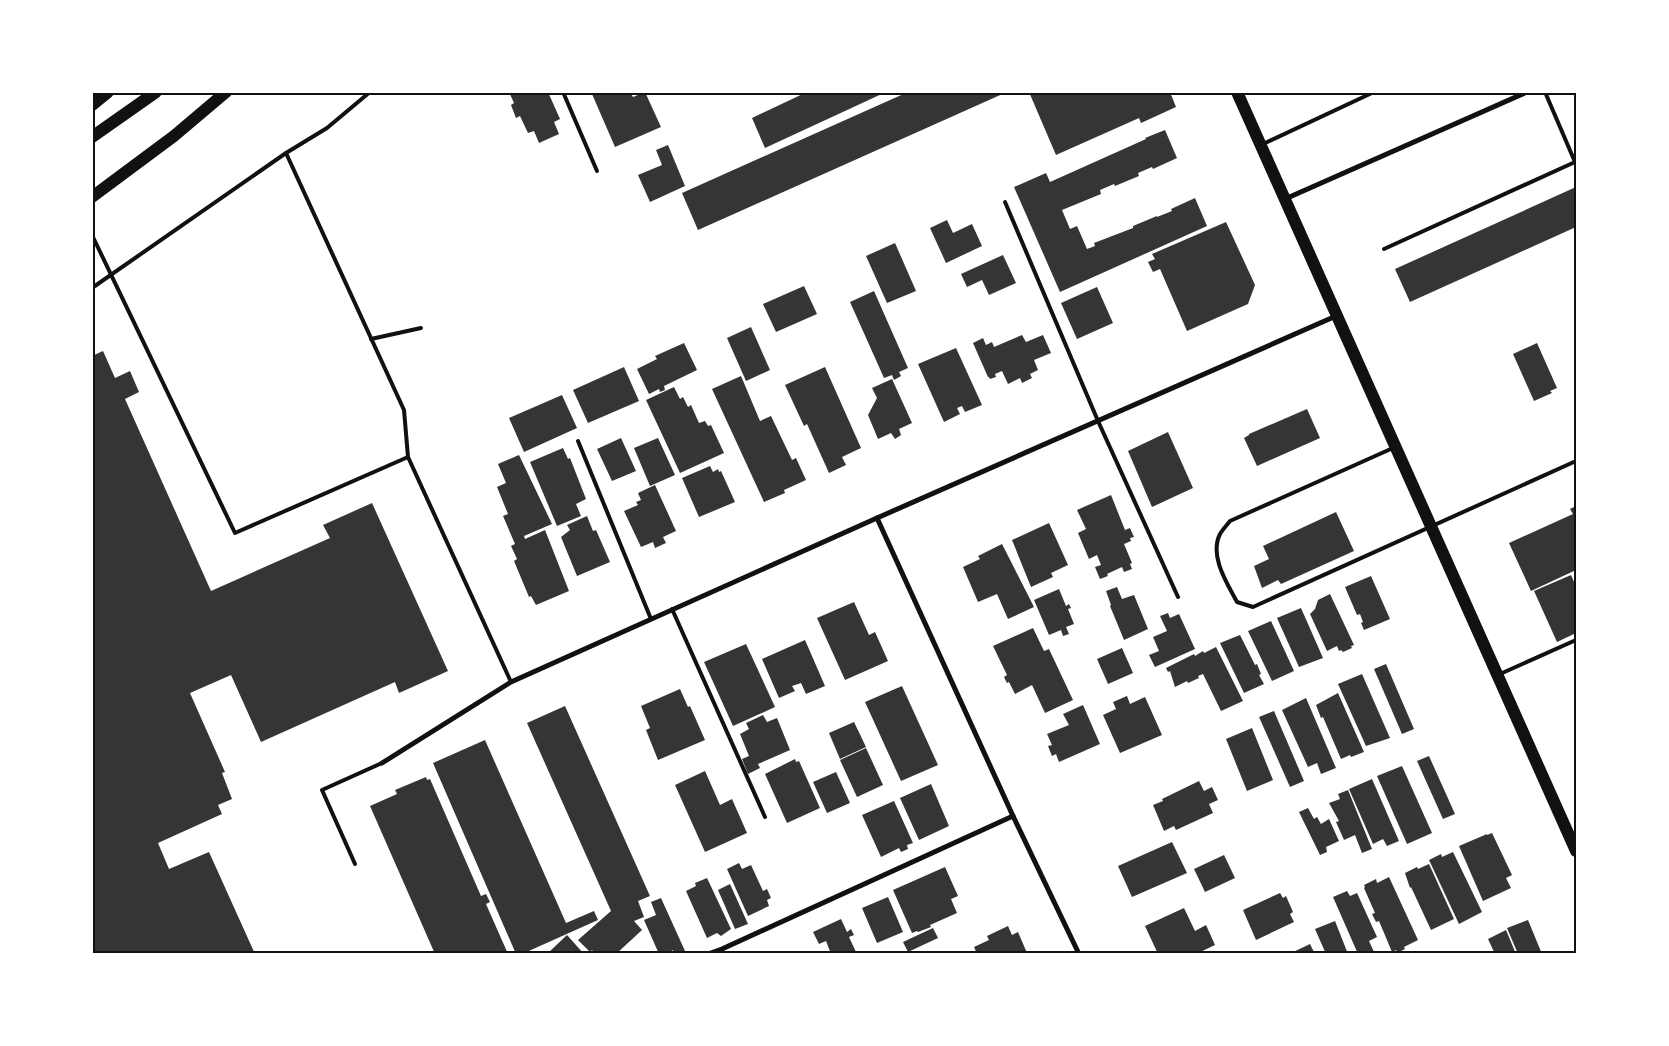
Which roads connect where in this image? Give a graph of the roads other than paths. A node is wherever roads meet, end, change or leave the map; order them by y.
1 (108, 92) edge
2 (156, 92) edge
3 (226, 92) edge
4 (370, 92) edge
5 (563, 92) edge
6 (1236, 92) edge
7 (1374, 92) edge
8 (1526, 92) edge
9 (1545, 92) edge
10 (92, 105) edge
11 (92, 137) edge
12 (1260, 145) junction
13 (286, 153) junction
14 (597, 171) dead end
15 (92, 197) edge
16 (1284, 199) junction
17 (1005, 202) dead end
18 (92, 235) edge
19 (1384, 248) dead end
20 (112, 276) junction
21 (92, 288) edge
22 (1337, 316) junction
23 (421, 328) dead end
24 (371, 340) junction
25 (1098, 421) junction
26 (578, 441) dead end
27 (1395, 447) junction
28 (408, 457) junction
29 (1576, 461) edge
30 (877, 518) junction
31 (1432, 528) junction
32 (1178, 597) dead end
33 (672, 609) junction
34 (651, 619) junction
35 (1576, 640) edge
36 (1498, 674) junction
37 (511, 682) junction
38 (382, 763) joint
39 (1013, 816) junction
40 (765, 817) dead end
41 (1576, 851) edge
42 (355, 864) dead end
43 (708, 954) edge
44 (1079, 954) edge

1 - 10 main road
2 - 11 main road
3 - 15 main road
4 - 13 lane
5 - 14 lane
6 - 12 main road
7 - 12 lane
8 - 16 street
9 - 19 lane
12 - 16 main road
13 - 20 lane
13 - 24 lane
16 - 22 main road
17 - 25 lane
18 - 20 lane
20 - 21 lane
20 - 28 lane
22 - 25 street
22 - 27 main road
23 - 24 lane
24 - 28 lane
25 - 30 street
25 - 32 lane
26 - 34 lane
27 - 31 main road
27 - 31 lane
28 - 37 lane
29 - 31 lane
30 - 33 street
30 - 39 street
31 - 36 main road
33 - 34 street
33 - 40 lane
34 - 37 street
35 - 36 lane
36 - 41 main road
37 - 38 street
38 - 42 lane
39 - 43 street
39 - 44 street

